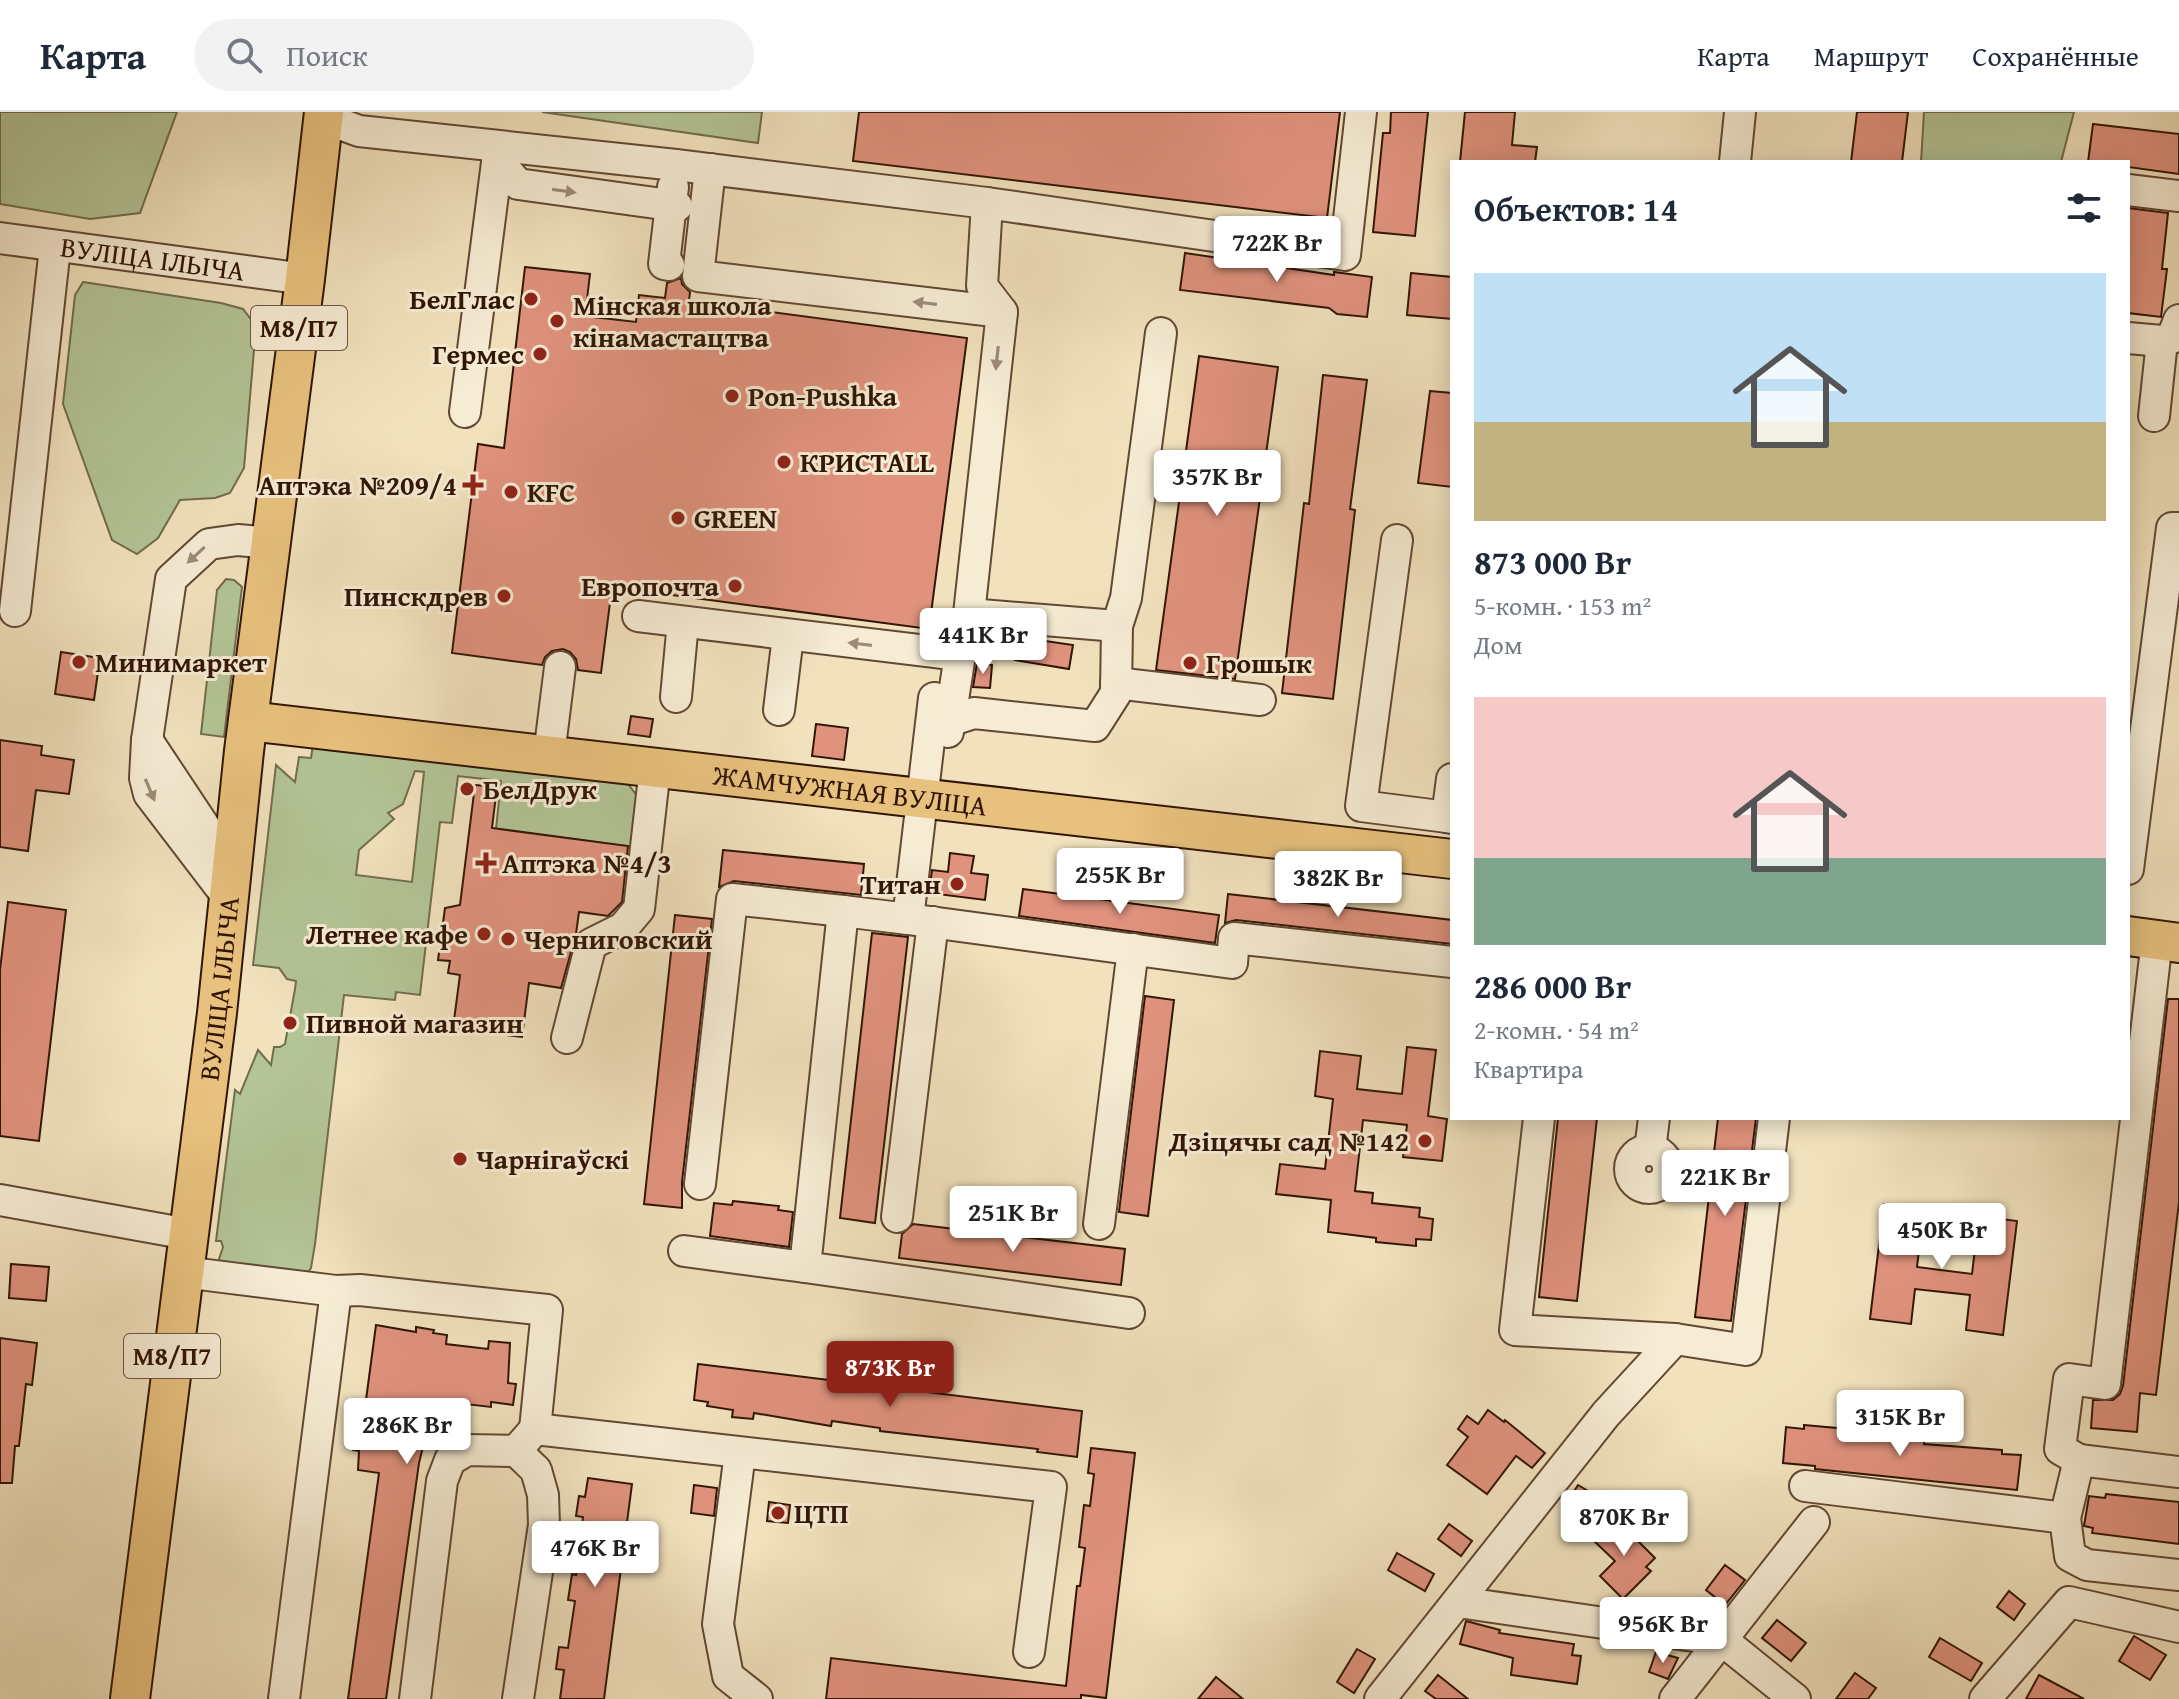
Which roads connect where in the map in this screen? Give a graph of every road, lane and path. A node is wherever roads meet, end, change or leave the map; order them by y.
1 (1361, 112) edge
2 (1740, 112) edge
3 (324, 115) edge
4 (498, 154) junction
5 (1735, 160) edge
6 (2130, 190) edge
7 (2179, 196) edge
8 (987, 203) junction
9 (688, 219) junction
10 (0, 238) edge
11 (55, 247) junction
12 (305, 279) junction
13 (1002, 312) junction
14 (2171, 330) edge
15 (1161, 333) dead end
16 (2130, 338) edge
17 (465, 412) dead end
18 (2154, 416) dead end
19 (2179, 528) edge
20 (1397, 540) dead end
21 (270, 543) junction
22 (15, 611) dead end
23 (969, 614) junction
24 (638, 616) dead end
25 (683, 622) junction
26 (1117, 626) junction
27 (788, 636) junction
28 (960, 655) junction
29 (569, 673) dead end
30 (1116, 683) junction
31 (676, 697) dead end
32 (1260, 700) dead end
33 (779, 710) dead end
34 (942, 710) junction
35 (248, 721) junction
36 (558, 756) junction
37 (655, 768) junction
38 (931, 799) junction
39 (2132, 811) edge
40 (1450, 818) edge
41 (2130, 840) edge
42 (1450, 859) edge
43 (230, 900) junction
44 (843, 911) junction
45 (920, 920) junction
46 (2155, 940) edge
47 (1133, 949) junction
48 (1450, 962) edge
49 (567, 1038) dead end
50 (2136, 1043) edge
51 (2130, 1109) edge
52 (1539, 1120) edge
53 (1654, 1120) edge
54 (1774, 1120) edge
55 (2129, 1120) edge
56 (1650, 1150) dead end
57 (700, 1184) dead end
58 (0, 1200) edge
59 (897, 1217) dead end
60 (1099, 1224) dead end
61 (188, 1234) junction
62 (684, 1251) dead end
63 (805, 1267) junction
64 (183, 1272) junction
65 (336, 1291) junction
66 (1129, 1313) dead end
67 (1675, 1339) junction
68 (526, 1440) junction
69 (740, 1453) junction
70 (2079, 1460) junction
71 (2179, 1472) edge
72 (1805, 1486) dead end
73 (2065, 1518) junction
74 (1814, 1522) dead end
75 (2179, 1575) edge
76 (1458, 1602) junction
77 (2179, 1627) edge
78 (1722, 1640) junction
79 (1029, 1652) dead end
80 (130, 1699) edge
81 (284, 1699) edge
82 (415, 1699) edge
83 (518, 1699) edge
84 (757, 1699) edge
85 (1380, 1699) edge
86 (1675, 1699) edge
87 (1795, 1699) edge
88 (1985, 1699) edge

1 - 8 street
2 - 5 street
3 - 4 street
3 - 12 main road, ВУЛІЦА ІЛЬІЧА / М8/П7
4 - 9 street
4 -> 9 street
4 - 17 street
6 - 7 street
8 - 9 street
8 - 13 street
13 -> 9 street
10 - 11 street, ВУЛІЦА ІЛЬІЧА
11 - 12 street, ВУЛІЦА ІЛЬІЧА
11 - 22 street
12 - 21 main road, ВУЛІЦА ІЛЬІЧА / М8/П7
13 -> 23 street
14 - 16 street
14 - 18 street
15 - 26 street
19 - 39 street
20 - 40 street
21 - 35 main road, ВУЛІЦА ІЛЬІЧА / М8/П7
21 -> 43 street
23 - 26 street
23 - 28 street
24 - 25 street
25 - 27 street
25 - 31 street
26 - 30 street
28 -> 27 street
27 - 33 street
28 - 34 street
29 - 36 street
30 - 32 street
30 - 34 street
34 - 38 street
35 - 36 main road, ЖАМЧУЖНАЯ ВУЛІЦА
35 - 43 main road, ВУЛІЦА ІЛЬІЧА / М8/П7
36 - 37 main road, ЖАМЧУЖНАЯ ВУЛІЦА
37 - 38 main road, ЖАМЧУЖНАЯ ВУЛІЦА
37 - 49 street
38 - 42 main road, ЖАМЧУЖНАЯ ВУЛІЦА
38 - 45 street
39 - 41 street
43 - 61 main road, ВУЛІЦА ІЛЬІЧА / М8/П7
44 - 45 street
44 - 57 street
44 - 63 street
45 - 47 street
45 - 59 street
46 - 50 street
47 - 48 street
47 - 60 street
50 - 51 street
52 - 67 street
53 - 56 street
54 - 67 street
55 - 70 street
58 - 61 street
61 - 64 main road, ВУЛІЦА ІЛЬІЧА / М8/П7
62 - 63 street
63 - 66 street
64 - 65 street
64 - 80 main road, ВУЛІЦА ІЛЬІЧА / М8/П7
65 - 68 street
65 - 81 street
67 - 76 street
68 - 69 street
68 - 82 street
68 - 83 street
69 - 79 street
69 - 84 street
70 - 71 street
70 - 73 street
72 - 73 street
73 - 75 street
74 - 78 street
76 - 78 street
76 - 85 street
77 - 88 street
78 - 86 street
78 - 87 street

